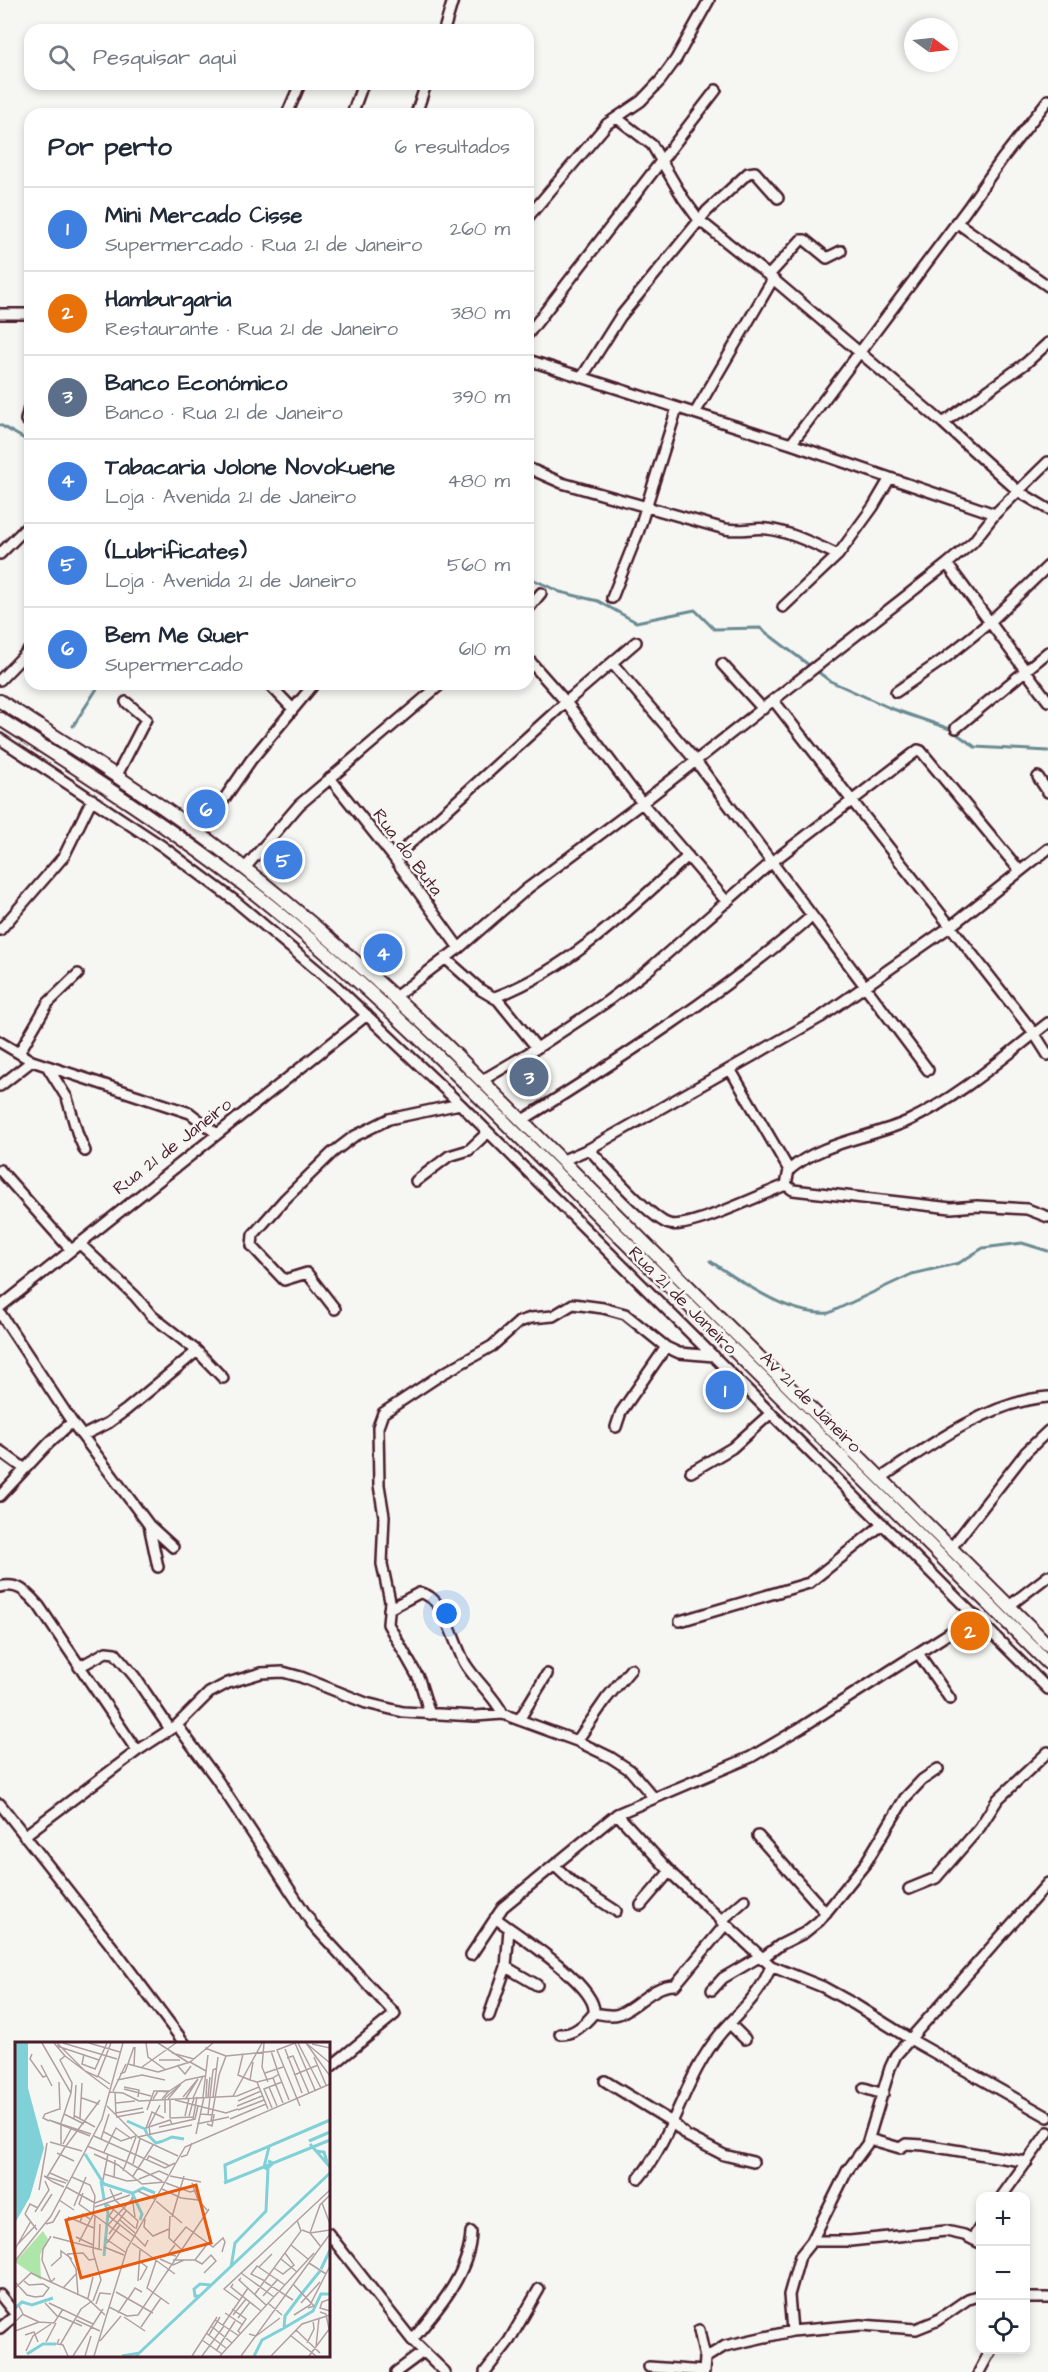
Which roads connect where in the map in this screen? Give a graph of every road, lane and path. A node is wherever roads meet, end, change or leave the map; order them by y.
1 (453, 0) edge
2 (709, 0) edge
3 (446, 24) edge
4 (297, 90) edge
5 (361, 90) edge
6 (424, 90) edge
7 (716, 90) dead end
8 (1048, 100) edge
9 (290, 108) edge
10 (354, 108) edge
11 (418, 108) edge
12 (617, 118) junction
13 (662, 158) junction
14 (778, 198) dead end
15 (534, 210) edge
16 (699, 220) junction
17 (956, 222) junction
18 (841, 251) dead end
19 (771, 277) junction
20 (1048, 286) edge
21 (0, 314) edge
22 (24, 314) edge
23 (534, 326) edge
24 (1048, 344) edge
25 (860, 353) junction
26 (534, 362) edge
27 (582, 377) junction
28 (677, 408) junction
29 (695, 413) junction
30 (943, 423) junction
31 (791, 444) junction
32 (1048, 462) edge
33 (534, 471) edge
34 (890, 478) junction
35 (1018, 491) junction
36 (646, 506) junction
37 (1048, 509) edge
38 (995, 514) junction
39 (24, 530) edge
40 (0, 554) edge
41 (838, 555) junction
42 (947, 564) junction
43 (1048, 566) edge
44 (541, 592) dead end
45 (612, 598) dead end
46 (534, 601) edge
47 (783, 607) dead end
48 (990, 622) junction
49 (636, 642) dead end
50 (1048, 652) edge
51 (24, 655) edge
52 (612, 663) junction
53 (722, 664) dead end
54 (534, 666) edge
55 (1024, 670) junction
56 (0, 680) edge
57 (275, 690) edge
58 (309, 690) edge
59 (434, 690) edge
60 (896, 692) dead end
61 (1048, 700) edge
62 (0, 701) edge
63 (774, 701) junction
64 (126, 702) dead end
65 (566, 702) junction
66 (293, 709) junction
67 (763, 709) junction
68 (0, 719) edge
69 (956, 728) dead end
70 (0, 739) edge
71 (695, 760) junction
72 (117, 775) junction
73 (1038, 777) dead end
74 (330, 778) junction
75 (1048, 792) edge
76 (92, 799) junction
77 (850, 801) junction
78 (642, 802) junction
79 (200, 834) junction
80 (1048, 849) edge
81 (688, 856) junction
82 (394, 858) junction
83 (772, 862) junction
84 (245, 868) junction
85 (1020, 871) junction
86 (727, 902) junction
87 (812, 916) junction
88 (951, 926) junction
89 (0, 930) edge
90 (459, 948) junction
91 (445, 958) junction
92 (78, 974) dead end
93 (864, 985) junction
94 (395, 997) junction
95 (495, 998) junction
96 (367, 1015) junction
97 (1048, 1023) edge
98 (1034, 1033) junction
99 (1, 1040) edge
100 (537, 1048) junction
101 (20, 1053) junction
102 (1048, 1055) edge
103 (32, 1061) junction
104 (47, 1066) junction
105 (730, 1069) junction
106 (928, 1070) dead end
107 (481, 1081) junction
108 (0, 1086) edge
109 (460, 1104) junction
110 (522, 1121) junction
111 (488, 1132) junction
112 (217, 1134) junction
113 (589, 1149) junction
114 (85, 1151) dead end
115 (561, 1161) junction
116 (0, 1170) edge
117 (789, 1170) junction
118 (416, 1181) dead end
119 (786, 1185) junction
120 (1048, 1216) edge
121 (79, 1243) junction
122 (71, 1250) junction
123 (0, 1307) edge
124 (335, 1309) dead end
125 (0, 1313) edge
126 (666, 1347) junction
127 (197, 1351) junction
128 (714, 1356) junction
129 (223, 1378) dead end
130 (1048, 1397) edge
131 (771, 1413) junction
132 (72, 1422) junction
133 (616, 1427) dead end
134 (1048, 1431) edge
135 (84, 1435) junction
136 (0, 1451) edge
137 (24, 1469) junction
138 (691, 1472) dead end
139 (881, 1478) junction
140 (0, 1496) edge
141 (883, 1524) junction
142 (149, 1525) junction
143 (173, 1547) dead end
144 (951, 1548) junction
145 (158, 1567) dead end
146 (1048, 1576) edge
147 (0, 1587) edge
148 (1009, 1606) junction
149 (389, 1609) junction
150 (976, 1616) junction
151 (680, 1621) dead end
152 (1048, 1645) edge
153 (918, 1653) junction
154 (1048, 1663) edge
155 (79, 1667) junction
156 (631, 1669) dead end
157 (547, 1674) dead end
158 (1048, 1689) edge
159 (950, 1699) dead end
160 (430, 1714) junction
161 (503, 1714) junction
162 (519, 1719) junction
163 (173, 1727) junction
164 (577, 1741) junction
165 (137, 1751) junction
166 (1048, 1752) edge
167 (938, 1769) dead end
168 (654, 1798) junction
169 (0, 1804) edge
170 (617, 1814) junction
171 (24, 1836) junction
172 (758, 1836) dead end
173 (554, 1865) junction
174 (670, 1871) junction
175 (1048, 1883) edge
176 (909, 1889) dead end
177 (745, 1900) dead end
178 (641, 1905) dead end
179 (615, 1911) dead end
180 (826, 1913) junction
181 (495, 1918) junction
182 (723, 1923) junction
183 (509, 1929) junction
184 (471, 1956) dead end
185 (760, 1958) junction
186 (771, 1966) junction
187 (506, 1967) junction
188 (537, 1985) dead end
189 (712, 1990) dead end
190 (594, 2013) junction
191 (489, 2016) dead end
192 (730, 2024) junction
193 (561, 2034) dead end
194 (910, 2039) junction
195 (745, 2040) dead end
196 (184, 2042) edge
197 (330, 2066) edge
198 (605, 2081) dead end
199 (864, 2088) dead end
200 (883, 2094) junction
201 (1048, 2117) edge
202 (672, 2122) junction
203 (1048, 2132) edge
204 (869, 2139) junction
205 (753, 2162) dead end
206 (1027, 2162) junction
207 (639, 2178) dead end
208 (1005, 2192) edge
209 (471, 2232) dead end
210 (330, 2236) edge
211 (812, 2241) junction
212 (976, 2241) edge
213 (539, 2289) dead end
214 (0, 2295) edge
215 (976, 2297) edge
216 (1030, 2298) edge
217 (1048, 2298) edge
218 (15, 2314) edge
219 (15, 2316) edge
220 (0, 2328) edge
221 (699, 2330) dead end
222 (792, 2331) junction
223 (411, 2340) junction
224 (423, 2352) junction
225 (988, 2354) edge
226 (705, 2358) junction
227 (649, 2367) dead end
228 (396, 2372) edge
229 (445, 2372) edge
230 (485, 2372) edge
231 (704, 2372) edge
232 (978, 2372) edge

1 - 3 street
2 - 12 street
4 - 9 street
5 - 10 street
6 - 11 street
7 - 13 street
8 - 17 street
12 - 13 street
12 - 15 street
13 - 16 street
13 - 23 street
14 - 16 street
16 - 19 street
16 - 27 street
17 - 20 street
17 - 25 street
18 - 19 street
19 - 25 street
19 - 29 street
21 - 22 street
24 - 30 street
25 - 30 street
25 - 31 street
26 - 27 street
27 - 28 street
28 - 29 street
28 - 36 street
29 - 31 street
30 - 35 street
31 - 34 street
32 - 35 street
33 - 36 street
34 - 38 street
34 - 41 street
35 - 37 street
35 - 38 street
36 - 41 street
36 - 45 street
38 - 42 street
39 - 40 street
41 - 47 street
42 - 48 street
42 - 63 street
43 - 48 street
44 - 46 street
48 - 55 street
48 - 60 street
49 - 52 street
50 - 55 street
51 - 56 street
52 - 65 street
52 - 71 street
53 - 67 street
54 - 65 street
55 - 61 street
55 - 69 street
57 - 66 street
58 - 66 street
59 - 74 street
62 - 72 main road, Rua 21 de Janeiro
63 - 67 street
63 - 77 street
64 - 72 street
65 - 78 street
65 - 82 street
66 - 79 street
67 - 71 street
68 - 154 main road, Av 21 de Janeiro
70 - 76 street, Rua 21 de Janeiro
71 - 78 street
71 - 83 street
72 - 79 main road, Rua 21 de Janeiro
73 - 75 street
74 - 82 street, Rua do Buta
74 - 84 street
76 - 89 street
76 - 96 street, Rua 21 de Janeiro
77 - 83 street
77 - 85 street
77 - 88 street
78 - 81 street
78 - 90 street
79 - 84 main road, Rua 21 de Janeiro
80 - 85 street
81 - 86 street
81 - 95 street
82 - 90 street, Rua do Buta
83 - 86 street
83 - 87 street
84 - 94 main road, Rua 21 de Janeiro
85 - 88 street
86 - 100 street
87 - 93 street
87 - 110 street
88 - 93 street
88 - 98 street
90 - 91 street
91 - 94 street
91 - 95 street
92 - 101 street
93 - 105 street
93 - 106 street
94 - 107 main road, Rua 21 de Janeiro
95 - 100 street
96 - 109 street, Rua 21 de Janeiro
96 - 112 street, Rua 21 de Janeiro
97 - 98 street
98 - 102 street
98 - 117 street
99 - 101 street
100 - 107 street
101 - 103 street
103 - 104 street
103 - 108 street
104 - 112 street
104 - 114 street
105 - 113 street
105 - 117 street
107 - 110 main road, Rua 21 de Janeiro
109 - 111 street, Rua 21 de Janeiro
109 - 124 street
110 - 115 main road, Rua 21 de Janeiro
111 - 118 street
111 - 128 street, Rua 21 de Janeiro
112 - 121 street, Rua 21 de Janeiro
113 - 115 street
113 - 119 street
115 - 139 main road, Rua 21 de Janeiro
116 - 122 street
117 - 119 street
119 - 120 street
121 - 122 street, Rua 21 de Janeiro
121 - 127 street
122 - 123 street, Rua 21 de Janeiro
125 - 132 street
126 - 128 street
126 - 133 street
126 - 149 street
127 - 129 street
127 - 135 street
128 - 131 street, Rua 21 de Janeiro
130 - 139 street
131 - 138 street
131 - 141 street, Rua 21 de Janeiro
132 - 135 street
132 - 137 street
134 - 144 street
135 - 142 street
136 - 137 street
137 - 140 street
139 - 144 main road, Rua 21 de Janeiro
141 - 150 street, Rua 21 de Janeiro
141 - 151 street
142 - 143 street
142 - 145 street
144 - 148 main road, Rua 21 de Janeiro
146 - 148 street
147 - 155 street
148 - 152 main road, Rua 21 de Janeiro
149 - 160 street
149 - 161 street
150 - 153 street
150 - 158 street, Rua 21 de Janeiro
153 - 159 street
153 - 168 street
155 - 163 street
155 - 165 street
156 - 164 street
157 - 162 street
160 - 161 street
160 - 163 street
161 - 162 street
162 - 164 street
163 - 165 street
163 - 197 street
164 - 168 street
165 - 171 street
166 - 176 street
167 - 180 street
168 - 170 street
169 - 171 street
170 - 173 street
170 - 174 street
171 - 196 street
172 - 180 street
173 - 179 street
173 - 181 street
174 - 178 street
174 - 182 street
175 - 194 street
177 - 182 street
180 - 185 street
181 - 183 street
181 - 184 street
182 - 185 street
182 - 190 street
183 - 187 street
183 - 190 street
185 - 186 street
185 - 189 street
186 - 192 street
186 - 194 street
187 - 188 street
187 - 191 street
190 - 193 street
192 - 195 street
192 - 202 street
194 - 200 street
194 - 201 street
198 - 202 street
199 - 200 street
200 - 204 street
202 - 205 street
202 - 207 street
203 - 206 street
204 - 206 street
204 - 211 street
206 - 208 street
209 - 223 street
210 - 223 street
211 - 212 street
211 - 222 street
213 - 230 street
214 - 218 street
215 - 222 street
216 - 217 street
219 - 220 street
221 - 226 street
222 - 226 street
223 - 224 street
224 - 228 street
224 - 229 street
225 - 232 street
226 - 231 street
227 - 231 street

